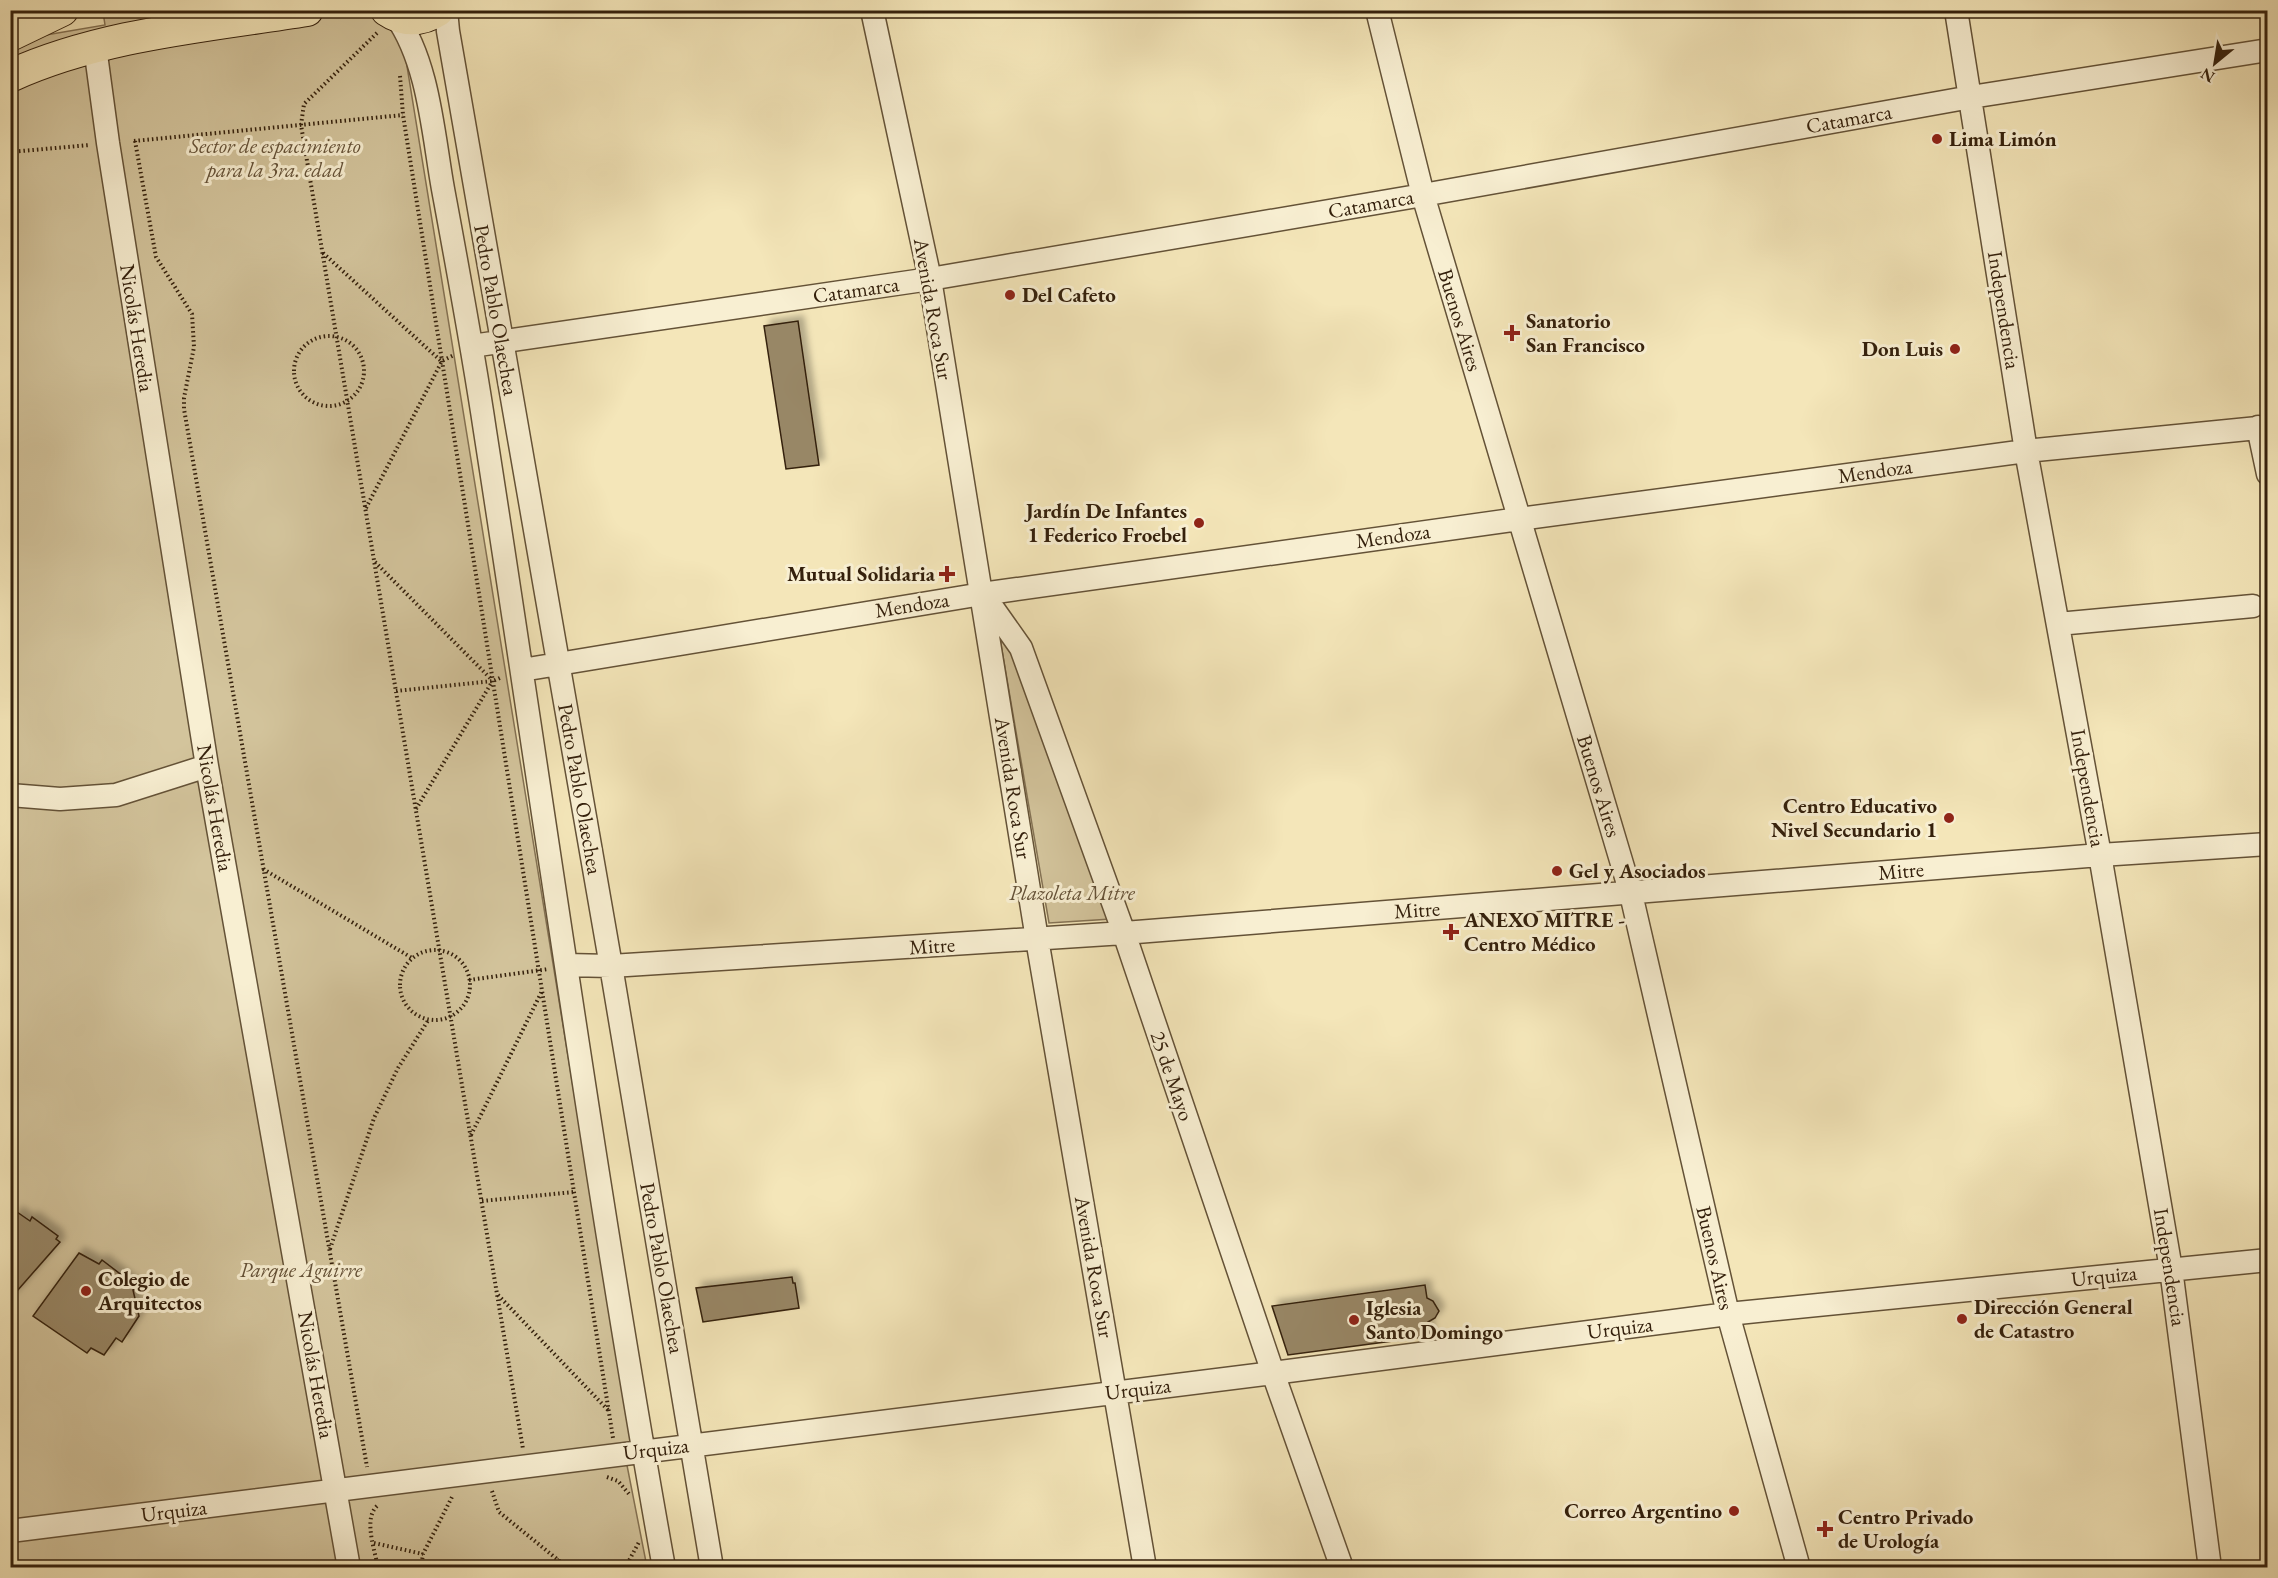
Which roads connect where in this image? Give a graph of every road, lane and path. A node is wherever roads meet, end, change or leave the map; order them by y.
1 (62, 10) edge
2 (307, 10) edge
3 (438, 10) edge
4 (446, 10) edge
5 (873, 10) edge
6 (1377, 10) edge
7 (1956, 10) edge
8 (391, 13) edge
9 (10, 35) edge
10 (95, 46) junction
11 (2268, 50) edge
12 (399, 70) dead end
13 (10, 76) edge
14 (1971, 97) junction
15 (403, 115) junction
16 (302, 125) junction
17 (135, 141) junction
18 (108, 143) junction
19 (10, 152) edge
20 (1423, 195) junction
21 (323, 253) junction
22 (930, 279) junction
23 (337, 337) junction
24 (501, 340) junction
25 (472, 346) junction
26 (442, 361) junction
27 (347, 400) junction
28 (2263, 427) edge
29 (2026, 451) junction
30 (2268, 474) edge
31 (366, 508) junction
32 (1519, 519) junction
33 (374, 561) junction
34 (982, 594) junction
35 (2253, 606) dead end
36 (2058, 624) junction
37 (558, 663) junction
38 (522, 670) junction
39 (493, 681) junction
40 (396, 691) junction
41 (207, 766) junction
42 (10, 795) edge
43 (416, 809) junction
44 (2268, 844) edge
45 (2100, 855) junction
46 (263, 869) junction
47 (1631, 894) junction
48 (1124, 933) junction
49 (1037, 939) junction
50 (440, 950) junction
51 (412, 958) junction
52 (566, 965) junction
53 (611, 966) junction
54 (539, 971) junction
55 (469, 980) junction
56 (542, 991) junction
57 (451, 1016) junction
58 (429, 1019) junction
59 (471, 1136) junction
60 (574, 1192) junction
61 (482, 1201) junction
62 (329, 1250) junction
63 (2268, 1260) edge
64 (2171, 1269) junction
65 (497, 1294) junction
66 (1728, 1314) junction
67 (1273, 1373) junction
68 (1116, 1392) junction
69 (609, 1412) junction
70 (692, 1445) junction
71 (523, 1449) dead end
72 (643, 1451) junction
73 (616, 1454) junction
74 (597, 1478) dead end
75 (618, 1481) junction
76 (504, 1489) dead end
77 (337, 1490) junction
78 (492, 1491) junction
79 (482, 1492) dead end
80 (463, 1494) dead end
81 (453, 1495) junction
82 (442, 1496) dead end
83 (375, 1499) junction
84 (633, 1501) dead end
85 (10, 1531) edge
86 (374, 1543) junction
87 (641, 1550) dead end
88 (423, 1554) junction
89 (559, 1559) junction
90 (350, 1568) edge
91 (378, 1568) edge
92 (421, 1568) edge
93 (548, 1568) edge
94 (568, 1568) edge
95 (625, 1568) edge
96 (664, 1568) edge
97 (712, 1568) edge
98 (1145, 1568) edge
99 (1342, 1568) edge
100 (1799, 1568) edge
101 (2210, 1568) edge

1 - 9 highway
2 - 10 highway
3 - 8 highway
4 - 24 street, Pedro Pablo Olaechea
5 - 22 street, Avenida Roca Sur
6 - 20 street, Buenos Aires
7 - 14 street, Independencia
8 - 16 path
8 - 25 street, Pedro Pablo Olaechea
10 - 13 highway
10 - 18 street, Nicolás Heredia
11 - 14 street, Catamarca
12 - 15 path
14 - 20 street, Catamarca
14 - 29 street, Independencia
15 - 16 path
15 - 26 path
16 - 17 path
16 - 21 path
17 - 18 path
17 - 46 path
18 - 19 path
18 - 41 street, Nicolás Heredia
20 - 22 street, Catamarca
20 - 32 street, Buenos Aires
21 - 23 path
21 - 26 path
22 - 24 street, Catamarca
22 - 34 street, Avenida Roca Sur
23 - 27 path
23 - 27 path
23 - 27 path
24 - 25 street, Catamarca
24 - 37 street, Pedro Pablo Olaechea
25 - 38 street, Pedro Pablo Olaechea
26 - 31 path
26 - 39 path
27 - 31 path
28 - 29 street, Mendoza
28 - 30 street
29 - 32 street, Mendoza
29 - 36 street, Independencia
31 - 33 path
32 - 34 street, Mendoza
32 - 47 street, Buenos Aires
33 - 39 path
33 - 40 path
34 - 37 street, Mendoza
34 - 48 street, 25 de Mayo
34 - 49 street, Avenida Roca Sur
35 - 36 street
36 - 45 street, Independencia
37 - 38 street, Mendoza
37 - 53 street, Pedro Pablo Olaechea
38 - 52 street, Pedro Pablo Olaechea
39 - 40 path
39 - 43 path
39 - 54 path
40 - 43 path
41 - 42 street
41 - 77 street, Nicolás Heredia
43 - 50 path
44 - 45 street, Mitre
45 - 47 street, Mitre
45 - 64 street, Independencia
46 - 51 path
46 - 62 path
47 - 48 street, Mitre
47 - 66 street, Buenos Aires
48 - 49 street, Mitre
48 - 67 street, 25 de Mayo
49 - 53 street, Mitre
49 - 68 street, Avenida Roca Sur
50 - 51 path
50 - 55 path
50 - 57 path
51 - 58 path
52 - 53 street, Mitre
52 - 54 path
52 - 72 street, Pedro Pablo Olaechea
53 - 70 street, Pedro Pablo Olaechea
54 - 55 path
54 - 56 path
55 - 57 path
56 - 59 path
56 - 60 path
57 - 58 path
57 - 59 path
58 - 62 path
59 - 61 path
60 - 61 path
60 - 69 path
61 - 65 path
62 - 83 path
63 - 64 street, Urquiza
64 - 66 street, Urquiza
64 - 101 street, Independencia
65 - 69 path
65 - 71 path
66 - 67 street, Urquiza
66 - 100 street, Buenos Aires
67 - 68 street, Urquiza
67 - 99 street, 25 de Mayo
68 - 70 street, Urquiza
68 - 98 street, Avenida Roca Sur
69 - 73 path
70 - 72 street, Urquiza
70 - 97 street, Pedro Pablo Olaechea
72 - 73 street, Urquiza
72 - 96 street, Pedro Pablo Olaechea
73 - 75 path
73 - 83 street, Urquiza
74 - 75 path
75 - 84 path
76 - 78 path
77 - 83 street, Urquiza
77 - 85 street, Urquiza
77 - 90 street, Nicolás Heredia
78 - 79 path
78 - 89 path
80 - 81 path
81 - 82 path
81 - 88 path
83 - 86 path
86 - 88 path
86 - 91 path
87 - 95 path
88 - 92 path
89 - 93 path
89 - 94 path

